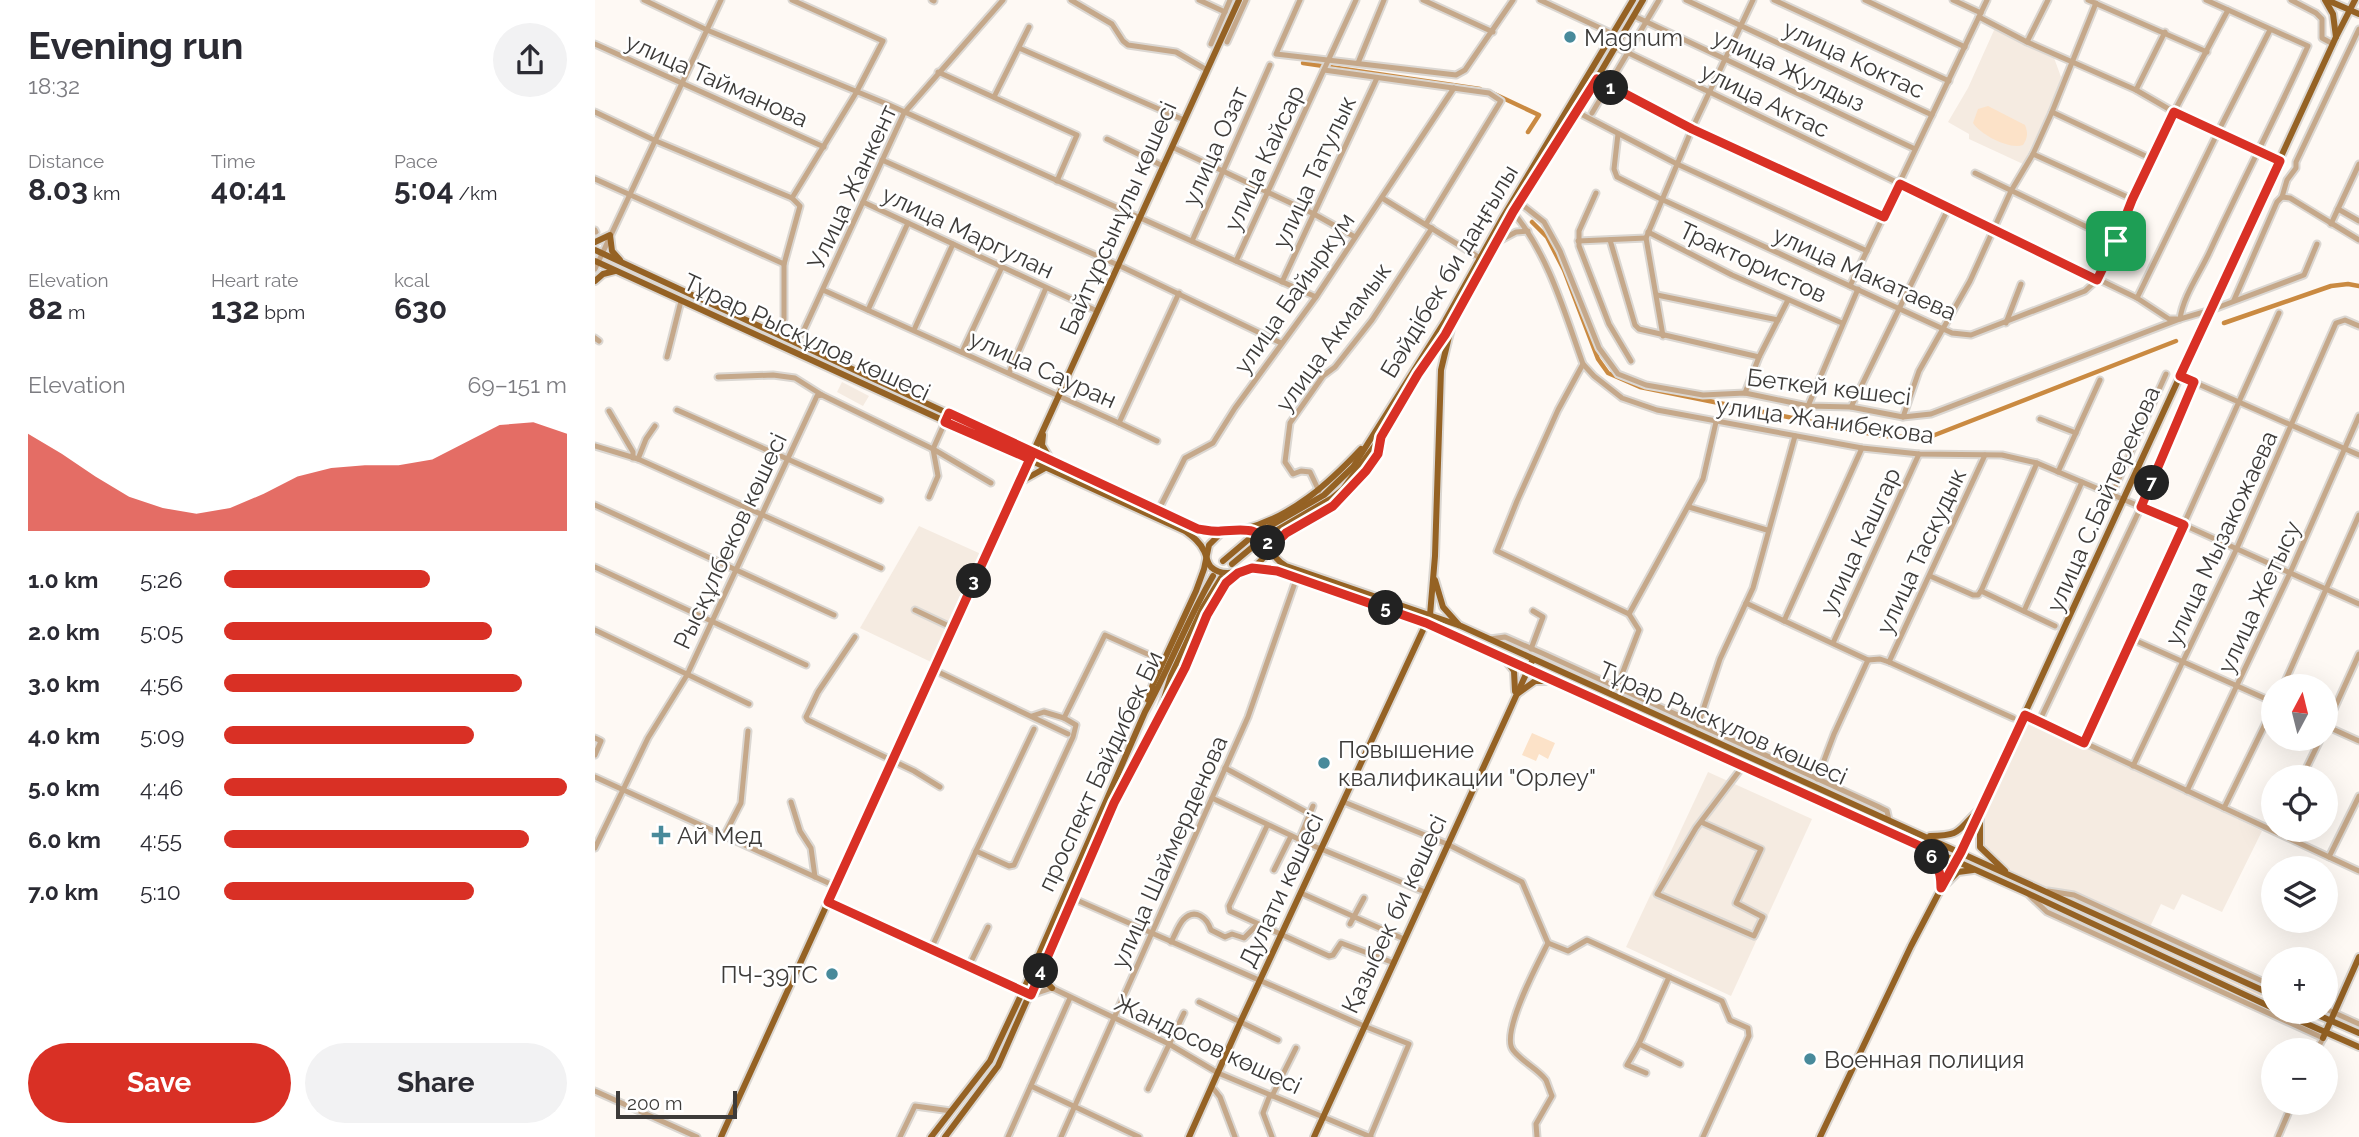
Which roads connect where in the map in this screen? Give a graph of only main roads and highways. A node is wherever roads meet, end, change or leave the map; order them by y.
1 (1239, 0) edge
2 (1633, 0) edge
3 (1643, 0) edge
4 (2326, 0) edge
5 (2357, 0) edge
6 (2350, 10) junction
7 (2359, 14) edge
8 (2335, 40) junction
9 (595, 242) edge
10 (599, 252) edge
11 (623, 263) junction
12 (596, 264) edge
13 (616, 271) junction
14 (595, 281) edge
15 (1452, 324) junction
16 (1428, 360) junction
17 (1441, 370) junction
18 (867, 376) junction
19 (863, 384) junction
20 (1044, 428) junction
21 (1372, 437) junction
22 (1381, 437) junction
23 (1032, 456) junction
24 (1050, 465) junction
25 (1020, 482) junction
26 (1243, 530) junction
27 (1223, 531) junction
28 (1271, 548) junction
29 (1206, 556) junction
30 (1223, 561) dead end
31 (1232, 564) dead end
32 (1252, 568) junction
33 (1238, 573) junction
34 (1434, 574) junction
35 (1213, 576) dead end
36 (1221, 578) dead end
37 (1430, 615) junction
38 (1426, 623) junction
39 (1461, 626) junction
40 (1497, 655) junction
41 (1533, 659) junction
42 (1528, 670) junction
43 (1563, 685) junction
44 (1515, 694) junction
45 (1145, 712) junction
46 (1160, 712) junction
47 (1762, 762) junction
48 (1758, 773) junction
49 (1981, 809) junction
50 (1927, 837) junction
51 (1920, 846) junction
52 (1961, 852) junction
53 (1956, 862) junction
54 (1975, 870) junction
55 (2006, 873) junction
56 (1942, 887) junction
57 (2358, 961) edge
58 (1040, 975) junction
59 (1052, 988) road end
60 (2261, 989) edge
61 (2338, 999) edge
62 (2261, 1002) edge
63 (2338, 1019) edge
64 (2305, 1024) edge
65 (2327, 1024) edge
66 (2359, 1033) edge
67 (2324, 1035) junction
68 (2359, 1047) edge
69 (721, 1137) edge
70 (931, 1137) edge
71 (945, 1137) edge
72 (1189, 1137) edge
73 (1314, 1137) edge
74 (1820, 1137) edge

1 - 20 main road, Байтұрсынұлы көшесі
2 - 21 main road, Бәйдібек би даңғылы
3 - 15 main road, Бәйдібек би даңғылы
4 - 6 main road
4 - 8 main road
5 - 6 main road, улица С.Байтерекова
6 - 7 main road
6 - 8 main road, улица С.Байтерекова
8 - 49 main road, улица С.Байтерекова
9 - 11 main road
10 - 11 main road, Тұрар Рыскұлов көшесі
11 - 18 main road, Тұрар Рыскұлов көшесі
12 - 13 main road, Тұрар Рыскұлов көшесі
13 - 14 main road
13 - 19 main road, Тұрар Рыскұлов көшесі
15 - 16 main road, Бәйдібек би даңғылы
15 - 17 main road, Дулати көшесі
16 - 17 main road
16 - 22 main road, Бәйдібек би даңғылы
17 - 34 main road, Дулати көшесі
18 - 19 main road
18 - 23 main road, Тұрар Рыскұлов көшесі
19 - 23 main road, Тұрар Рыскұлов көшесі
20 - 23 main road, Байтұрсынұлы көшесі
20 - 24 main road
21 - 22 main road, Бәйдібек би даңғылы
21 - 26 main road
22 - 28 main road
23 - 24 main road
23 - 25 main road, Байтұрсынұлы көшесі
24 - 25 main road
24 - 27 main road
24 - 29 main road
25 - 69 main road, Байтұрсынұлы көшесі
26 - 27 main road
26 - 28 main road, Тұрар Рыскұлов көшесі
27 - 29 main road
28 - 32 main road
28 - 37 main road, Тұрар Рыскұлов көшесі
29 - 33 main road
29 - 45 main road
30 - 31 main road
32 - 33 main road
32 - 38 main road
33 - 46 main road
34 - 37 main road, Дулати көшесі
34 - 39 main road
35 - 45 main road, проспект Байдибек Би
36 - 46 main road
37 - 38 main road, Дулати көшесі
37 - 39 main road, Тұрар Рыскұлов көшесі
38 - 40 main road
38 - 72 main road, Дулати көшесі
39 - 41 main road, Тұрар Рыскұлов көшесі
40 - 42 main road
40 - 44 main road
41 - 42 main road, Қазыбек би көшесі
41 - 47 main road, Тұрар Рыскұлов көшесі
42 - 43 main road
42 - 44 main road, Қазыбек би көшесі
43 - 44 main road
43 - 48 main road
44 - 73 main road, Қазыбек би көшесі
45 - 70 main road, проспект Байдибек Би
46 - 58 main road
47 - 48 main road
47 - 50 main road, Тұрар Рыскұлов көшесі
48 - 51 main road
49 - 50 main road
49 - 52 main road, улица С.Байтерекова
49 - 55 main road
50 - 52 main road, Тұрар Рыскұлов көшесі
51 - 53 main road
51 - 56 main road
52 - 53 main road, улица С.Байтерекова
52 - 55 main road, Тұрар Рыскұлов көшесі
53 - 54 main road
53 - 56 main road, улица С.Байтерекова
54 - 56 main road
54 - 62 main road
55 - 60 main road, Тұрар Рыскұлов көшесі
56 - 74 main road, улица С.Байтерекова
57 - 61 main road
58 - 59 main road
58 - 71 main road
63 - 66 main road
64 - 67 main road
65 - 67 main road
67 - 68 main road

